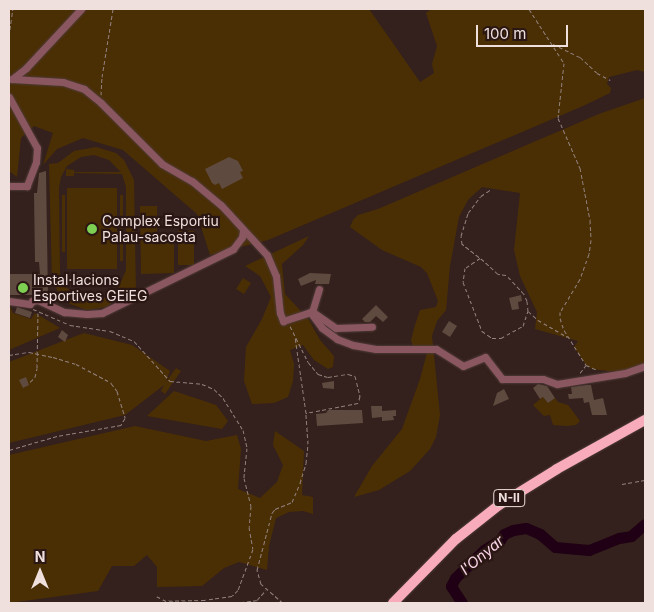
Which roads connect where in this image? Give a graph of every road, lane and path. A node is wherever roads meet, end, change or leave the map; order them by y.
1 (13, 9) edge
2 (81, 9) edge
3 (113, 9) edge
4 (529, 9) edge
5 (9, 36) edge
6 (553, 44) junction
7 (10, 79) edge
8 (610, 80) dead end
9 (9, 97) edge
10 (101, 103) junction
11 (9, 186) edge
12 (490, 190) dead end
13 (243, 231) junction
14 (480, 258) junction
15 (320, 288) dead end
16 (9, 301) edge
17 (30, 304) junction
18 (528, 311) junction
19 (38, 312) junction
20 (311, 312) junction
21 (287, 321) junction
22 (372, 327) dead end
23 (295, 337) junction
24 (569, 337) junction
25 (9, 355) edge
26 (586, 365) dead end
27 (645, 366) edge
28 (30, 382) dead end
29 (306, 413) junction
30 (645, 420) edge
31 (9, 450) edge
32 (645, 480) edge
33 (622, 484) dead end
34 (266, 590) junction
35 (156, 596) dead end
36 (234, 603) edge
37 (283, 603) edge
38 (393, 603) edge

1 - 5 path
2 - 7 street
3 - 10 path
4 - 6 path
6 - 8 path
6 - 24 path
7 - 10 street
9 - 11 street
10 - 13 street
12 - 14 path
13 - 17 street
13 - 21 street
14 - 18 path
14 - 18 path
15 - 20 street
16 - 17 street
17 - 19 path
18 - 24 path
19 - 28 path
19 - 35 path
20 - 21 street
20 - 22 street
20 - 27 street
21 - 23 path
23 - 29 path
23 - 29 path
24 - 26 path
25 - 31 path
29 - 34 path
30 - 38 highway, N-II
32 - 33 path
34 - 36 path
34 - 37 path

